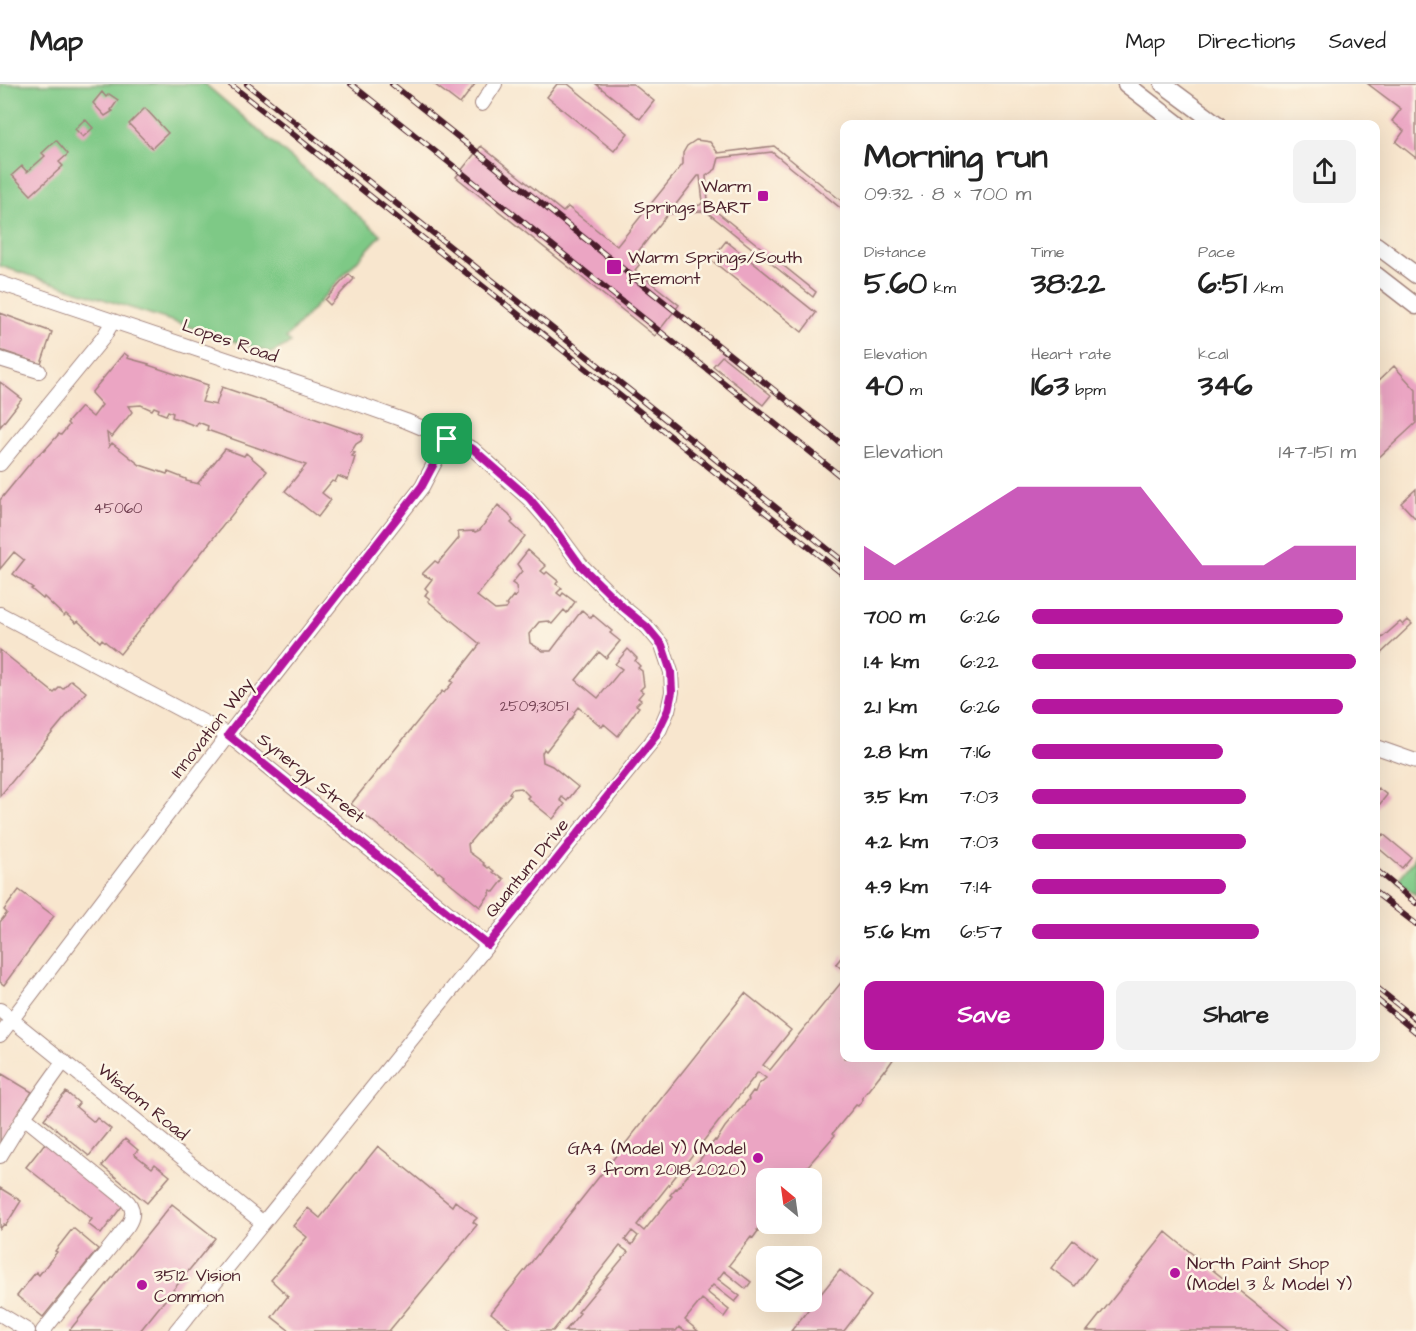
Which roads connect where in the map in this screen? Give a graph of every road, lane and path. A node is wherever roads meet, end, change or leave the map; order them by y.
1 (495, 84) edge
2 (1126, 84) edge
3 (1163, 84) edge
4 (482, 104) dead end
5 (1173, 120) edge
6 (1212, 120) edge
7 (1380, 247) edge
8 (1416, 274) edge
9 (1380, 278) edge
10 (0, 283) edge
11 (1416, 306) edge
12 (113, 321) junction
13 (0, 359) edge
14 (39, 371) dead end
15 (447, 439) junction
16 (0, 465) edge
17 (0, 614) edge
18 (228, 735) junction
19 (1380, 748) edge
20 (1416, 761) edge
21 (488, 945) junction
22 (0, 1010) edge
23 (12, 1019) junction
24 (0, 1035) edge
25 (64, 1061) junction
26 (24, 1117) junction
27 (0, 1156) edge
28 (263, 1223) junction
29 (0, 1314) edge
30 (28, 1331) edge
31 (43, 1331) edge
32 (176, 1331) edge

1 - 4 street
2 - 5 main road
3 - 6 main road
7 - 8 main road
9 - 11 main road
10 - 12 street, Lopes Road
12 - 15 street, Lopes Road
12 - 16 street
13 - 14 street
15 - 18 street, Innovation Way
15 - 21 street, Quantum Drive
17 - 18 street, Synergy Street
18 - 21 street, Synergy Street
18 - 23 street, Innovation Way
19 - 20 street
21 - 28 street, Quantum Drive
22 - 23 street, Wisdom Road
23 - 24 street, Innovation Way
23 - 25 street, Wisdom Road
25 - 26 street
25 - 28 street, Wisdom Road
26 - 27 street
26 - 31 street
28 - 32 street, Quantum Drive
29 - 30 street

